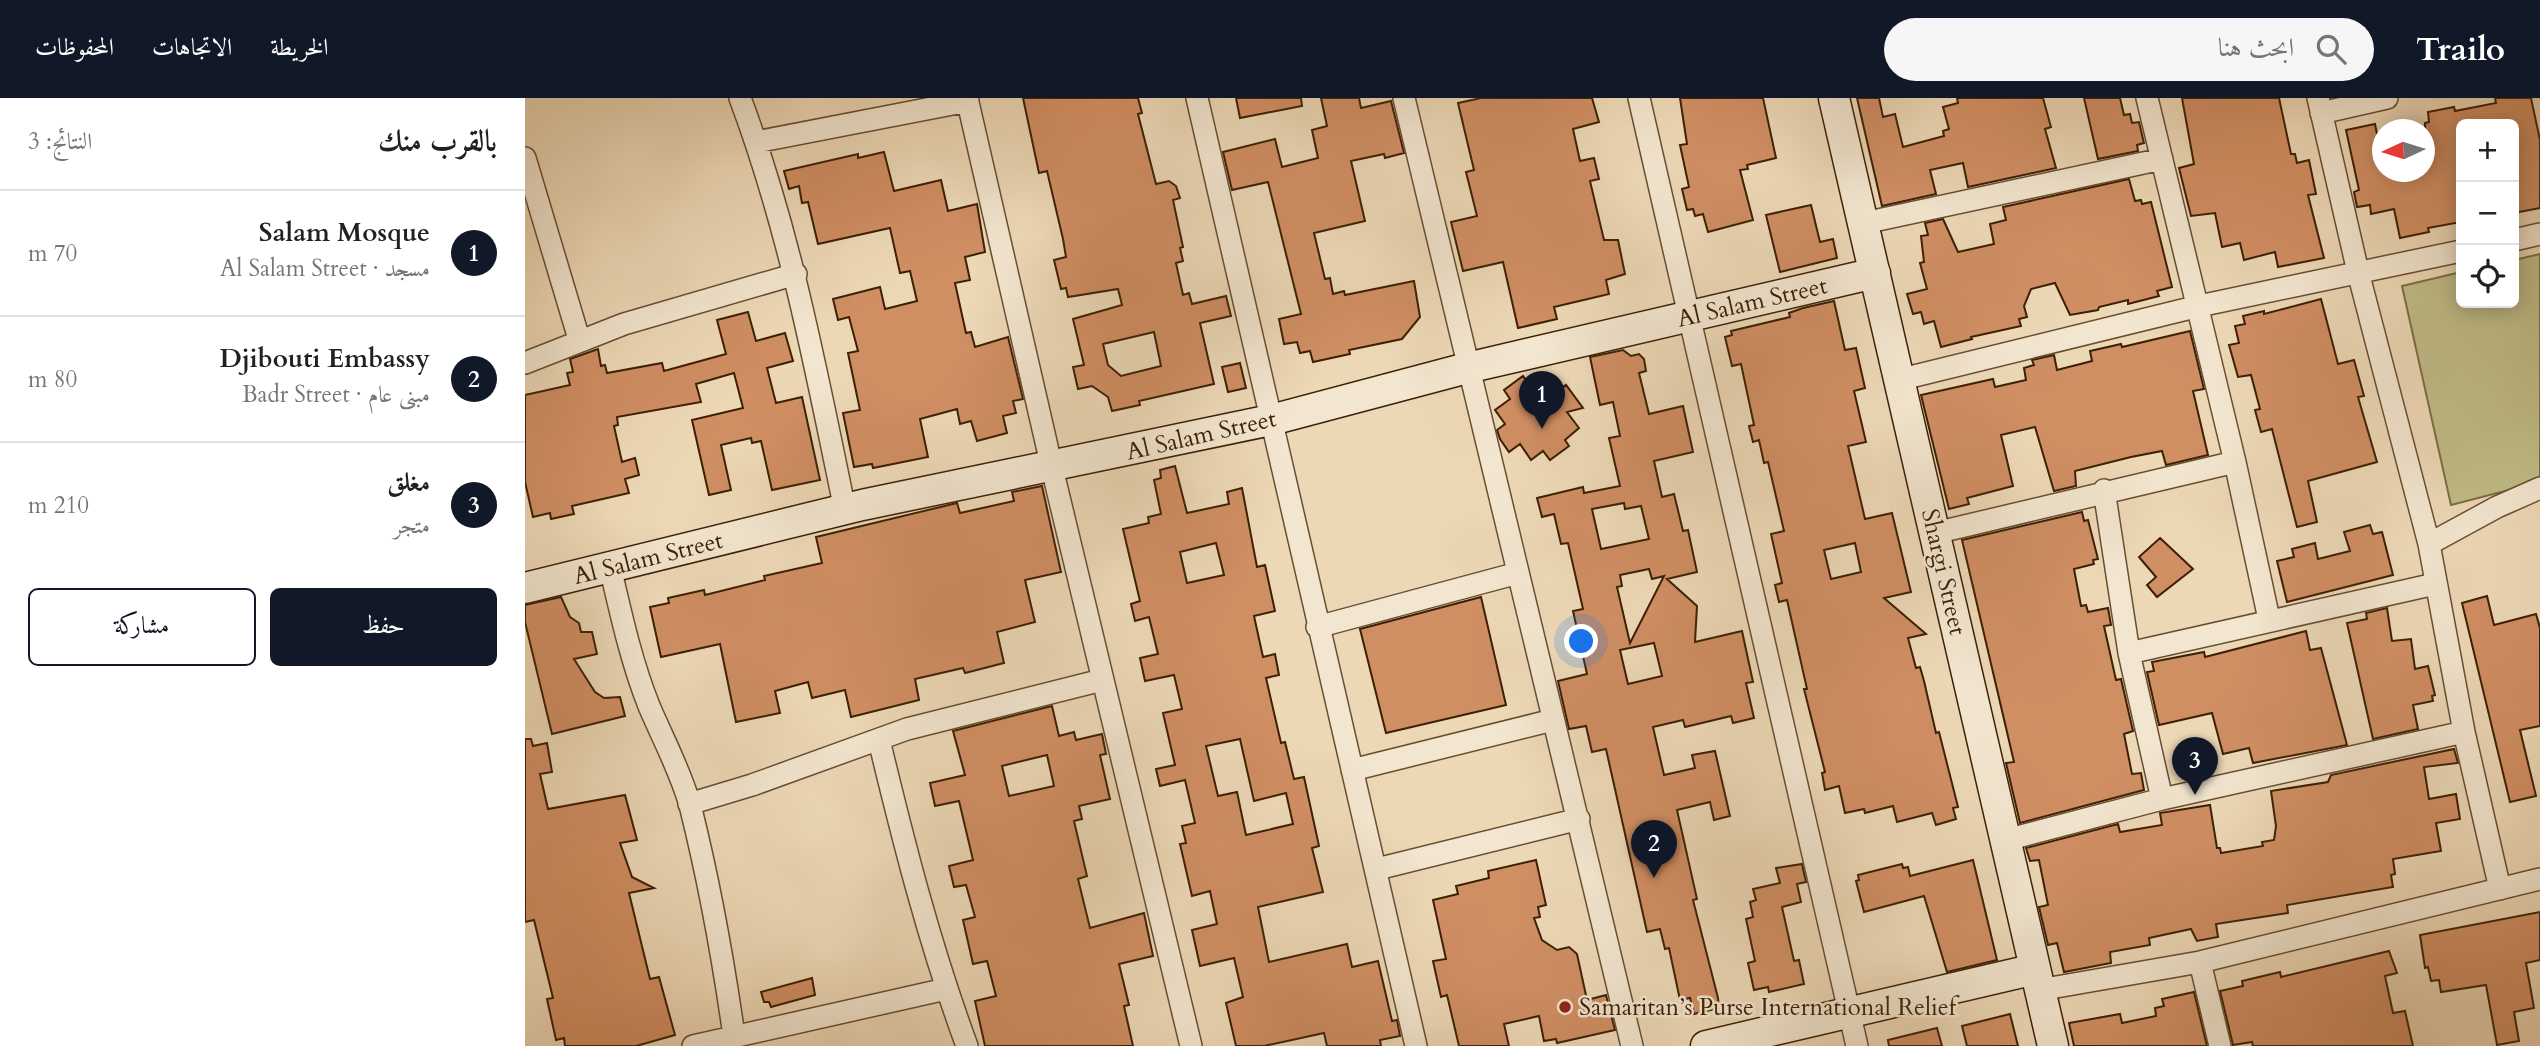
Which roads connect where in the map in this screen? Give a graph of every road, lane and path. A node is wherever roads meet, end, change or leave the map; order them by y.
1 (740, 98) edge
2 (1197, 98) edge
3 (1404, 98) edge
4 (1640, 98) edge
5 (1834, 98) edge
6 (2147, 98) edge
7 (2387, 98) edge
8 (968, 100) edge
9 (2319, 106) edge
10 (756, 142) junction
11 (525, 158) edge
12 (2162, 159) junction
13 (1864, 223) junction
14 (2540, 233) edge
15 (2519, 239) edge
16 (2456, 252) edge
17 (1875, 272) junction
18 (2358, 272) junction
19 (796, 274) junction
20 (2199, 306) junction
21 (1692, 316) junction
22 (579, 339) junction
23 (525, 363) edge
24 (1467, 368) junction
25 (1899, 380) junction
26 (1271, 421) junction
27 (2235, 462) junction
28 (1052, 468) junction
29 (2540, 488) edge
30 (2104, 490) junction
31 (845, 510) junction
32 (1935, 533) junction
33 (2428, 544) junction
34 (610, 567) junction
35 (1518, 573) junction
36 (2435, 584) junction
37 (525, 588) edge
38 (2269, 620) junction
39 (1317, 627) junction
40 (2129, 653) junction
41 (1102, 680) junction
42 (1553, 720) junction
43 (2463, 732) junction
44 (879, 740) junction
45 (1352, 770) junction
46 (2162, 799) junction
47 (689, 804) junction
48 (1579, 819) junction
49 (2006, 841) junction
50 (1377, 869) junction
51 (2540, 879) edge
52 (2500, 889) junction
53 (2200, 962) junction
54 (2037, 979) junction
55 (946, 989) junction
56 (1849, 1012) junction
57 (734, 1036) junction
58 (693, 1046) edge
59 (967, 1046) edge
60 (1191, 1046) edge
61 (1416, 1046) edge
62 (1632, 1046) edge
63 (1706, 1046) edge
64 (1857, 1046) edge
65 (2053, 1046) edge
66 (2220, 1046) edge

1 - 10 street
2 - 26 street
3 - 24 street
4 - 21 street
5 - 13 street, Shargi Street
6 - 12 street
7 - 9 street
8 - 10 street
8 - 28 street
9 - 18 street
10 - 19 street
11 - 22 street
12 - 13 street
12 - 20 street
13 - 17 street, Shargi Street
14 - 15 street
16 - 18 street
17 - 21 street, Al Salam Street
17 - 25 street, Shargi Street
18 - 20 street
18 - 33 street
19 - 22 street
19 - 31 street
20 - 25 street
20 - 27 street
21 - 24 street, Al Salam Street
21 - 56 street
22 - 23 street
24 - 26 street, Al Salam Street
24 - 35 street
25 - 32 street, Shargi Street
26 - 28 street, Al Salam Street
26 - 39 street
27 - 30 street
27 - 38 street
28 - 31 street, Al Salam Street
28 - 41 street
29 - 33 street
30 - 32 street
30 - 40 street
31 - 34 street, Al Salam Street
32 - 49 street, Shargi Street
33 - 36 street
34 - 37 street, Al Salam Street
34 - 47 street
35 - 39 street
35 - 42 street
36 - 38 street
36 - 43 street
38 - 40 street
39 - 45 street
40 - 46 street
41 - 44 street
41 - 60 street
42 - 45 street
42 - 48 street
43 - 46 street
43 - 52 street
44 - 47 street
44 - 55 street
45 - 50 street
46 - 49 street
47 - 57 street
48 - 50 street
48 - 62 street
49 - 54 street, Shargi Street
50 - 61 street
51 - 52 street
52 - 53 street
53 - 54 street
53 - 66 street
54 - 56 street
54 - 65 street, Shargi Street
55 - 57 street
55 - 59 street
56 - 63 street
56 - 64 street
57 - 58 street

